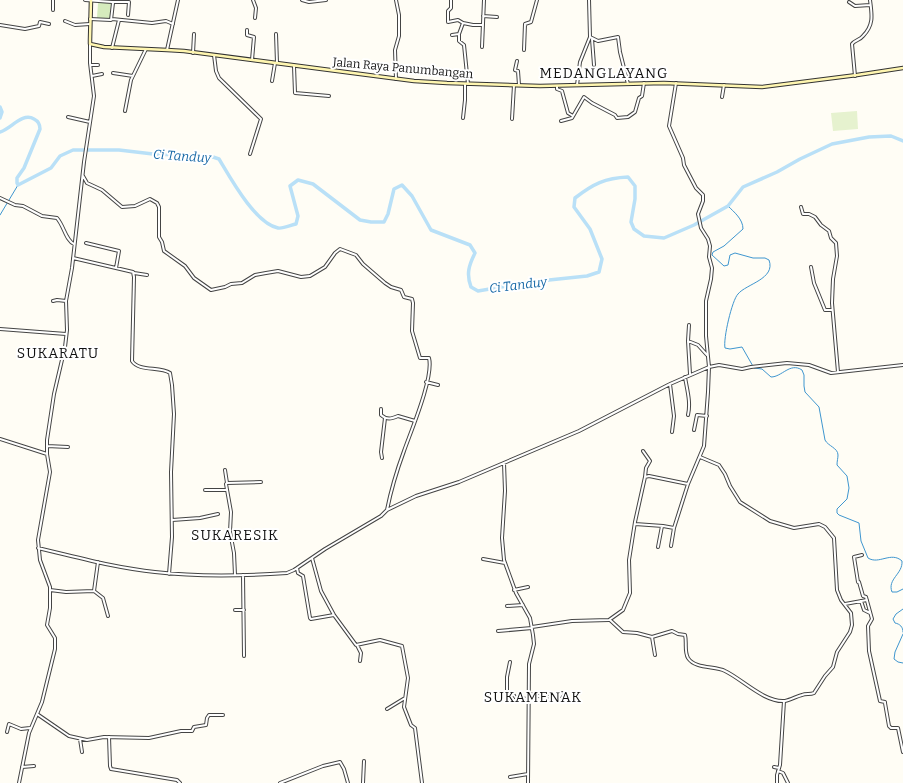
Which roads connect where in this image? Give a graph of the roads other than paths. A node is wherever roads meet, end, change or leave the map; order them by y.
1 (53, 0) edge
2 (85, 0) edge
3 (178, 0) edge
4 (253, 0) edge
5 (302, 0) edge
6 (326, 0) edge
7 (396, 0) edge
8 (451, 0) edge
9 (484, 0) edge
10 (536, 0) edge
11 (589, 0) edge
12 (870, 0) edge
13 (91, 1) edge
14 (112, 2) junction
15 (849, 2) dead end
16 (870, 5) junction
17 (53, 10) dead end
18 (128, 15) dead end
19 (483, 16) junction
20 (497, 17) dead end
21 (255, 18) dead end
22 (90, 19) junction
23 (112, 19) junction
24 (119, 20) junction
25 (65, 21) dead end
26 (463, 23) junction
27 (50, 24) dead end
28 (90, 24) junction
29 (173, 24) junction
30 (0, 25) edge
31 (483, 25) junction
32 (247, 30) dead end
33 (194, 34) dead end
34 (276, 34) dead end
35 (452, 35) dead end
36 (459, 35) junction
37 (591, 38) junction
38 (90, 44) junction
39 (482, 47) dead end
40 (112, 48) junction
41 (146, 49) junction
42 (167, 50) junction
43 (524, 50) dead end
44 (193, 53) junction
45 (214, 55) junction
46 (252, 60) junction
47 (517, 61) dead end
48 (276, 63) junction
49 (91, 65) junction
50 (98, 65) dead end
51 (594, 65) dead end
52 (294, 66) junction
53 (903, 68) edge
54 (113, 73) dead end
55 (102, 74) dead end
56 (91, 76) junction
57 (134, 76) junction
58 (855, 76) junction
59 (396, 79) junction
60 (272, 81) dead end
61 (644, 83) junction
62 (676, 83) junction
63 (466, 84) junction
64 (628, 84) junction
65 (514, 85) junction
66 (519, 85) junction
67 (577, 85) junction
68 (724, 85) junction
69 (557, 86) junction
70 (329, 96) dead end
71 (722, 97) dead end
72 (126, 111) dead end
73 (573, 116) junction
74 (68, 118) dead end
75 (463, 118) dead end
76 (512, 119) dead end
77 (561, 121) dead end
78 (90, 122) junction
79 (250, 154) dead end
80 (82, 175) junction
81 (0, 198) edge
82 (802, 207) dead end
83 (86, 243) dead end
84 (74, 244) junction
85 (73, 258) junction
86 (811, 267) dead end
87 (116, 268) junction
88 (134, 273) junction
89 (148, 275) dead end
90 (53, 301) dead end
91 (66, 301) junction
92 (832, 310) junction
93 (689, 325) dead end
94 (0, 329) edge
95 (67, 334) junction
96 (688, 341) junction
97 (708, 356) junction
98 (903, 365) edge
99 (709, 367) junction
100 (838, 372) junction
101 (690, 374) junction
102 (685, 377) junction
103 (426, 382) junction
104 (670, 384) junction
105 (438, 385) dead end
106 (381, 409) dead end
107 (688, 415) dead end
108 (706, 416) junction
109 (385, 418) junction
110 (415, 421) junction
111 (694, 430) dead end
112 (672, 432) dead end
113 (0, 439) edge
114 (47, 446) junction
115 (68, 447) dead end
116 (643, 451) dead end
117 (46, 454) junction
118 (700, 457) junction
119 (382, 458) dead end
120 (504, 462) junction
121 (225, 470) dead end
122 (645, 477) junction
123 (227, 482) junction
124 (261, 482) dead end
125 (688, 484) junction
126 (205, 490) dead end
127 (226, 490) junction
128 (387, 510) junction
129 (218, 514) dead end
130 (172, 520) junction
131 (635, 524) junction
132 (662, 526) junction
133 (674, 528) junction
134 (671, 546) dead end
135 (658, 547) dead end
136 (38, 548) junction
137 (862, 555) dead end
138 (312, 558) junction
139 (483, 559) dead end
140 (98, 562) junction
141 (505, 563) junction
142 (297, 568) junction
143 (169, 574) junction
144 (235, 575) junction
145 (243, 575) junction
146 (528, 587) dead end
147 (50, 590) junction
148 (514, 590) junction
149 (94, 591) junction
150 (866, 600) junction
151 (861, 601) junction
152 (845, 604) junction
153 (523, 605) junction
154 (506, 606) dead end
155 (235, 610) dead end
156 (244, 610) junction
157 (870, 613) junction
158 (334, 615) junction
159 (108, 616) dead end
160 (609, 620) junction
161 (532, 628) junction
162 (498, 631) dead end
163 (652, 637) junction
164 (357, 645) junction
165 (655, 655) dead end
166 (244, 656) dead end
167 (360, 661) dead end
168 (510, 662) dead end
169 (530, 694) junction
170 (562, 694) dead end
171 (406, 698) junction
172 (530, 699) junction
173 (784, 701) junction
174 (387, 709) dead end
175 (37, 714) junction
176 (223, 715) dead end
177 (30, 728) junction
178 (7, 732) dead end
179 (109, 737) junction
180 (80, 739) junction
181 (82, 752) dead end
182 (903, 752) edge
183 (364, 761) dead end
184 (34, 766) dead end
185 (22, 767) junction
186 (774, 767) dead end
187 (779, 770) junction
188 (528, 774) junction
189 (510, 777) dead end
190 (19, 783) edge
191 (180, 783) edge
192 (280, 783) edge
193 (348, 783) edge
194 (363, 783) edge
195 (422, 783) edge
196 (528, 783) edge
197 (777, 783) edge
198 (788, 783) edge

1 - 17 street
2 - 13 street
3 - 29 street
4 - 21 street
5 - 6 street
7 - 59 street
8 - 26 street
9 - 19 street
10 - 43 street
11 - 37 street
12 - 16 street
13 - 14 street
13 - 22 main road
14 - 18 street
14 - 23 street
15 - 16 street
16 - 58 street
19 - 20 street
19 - 31 street
22 - 23 street
22 - 28 main road
23 - 24 street
24 - 29 street
24 - 40 street
25 - 28 street
26 - 31 street
26 - 36 street
27 - 30 street
28 - 38 main road
29 - 42 street
31 - 39 street
32 - 46 street
33 - 44 street
34 - 48 street
35 - 36 street
36 - 63 street
37 - 51 street
37 - 64 street
37 - 67 street
38 - 40 main road, Jalan Raya Panumbangan
38 - 49 street
40 - 41 main road, Jalan Raya Panumbangan
41 - 42 main road, Jalan Raya Panumbangan
41 - 57 street
42 - 44 main road, Jalan Raya Panumbangan
44 - 45 main road, Jalan Raya Panumbangan
45 - 46 main road, Jalan Raya Panumbangan
45 - 79 street
46 - 48 main road, Jalan Raya Panumbangan
47 - 66 street
48 - 52 main road, Jalan Raya Panumbangan
48 - 60 street
49 - 50 street
49 - 56 street
52 - 59 main road, Jalan Raya Panumbangan
52 - 70 street
53 - 58 main road, Jalan Raya Panumbangan
54 - 57 street
55 - 56 street
56 - 78 street
57 - 72 street
58 - 68 main road, Jalan Raya Panumbangan
59 - 63 main road, Jalan Raya Panumbangan
61 - 62 main road, Jalan Raya Panumbangan
61 - 64 main road, Jalan Raya Panumbangan
61 - 73 street
62 - 68 main road, Jalan Raya Panumbangan
62 - 97 street
63 - 65 main road, Jalan Raya Panumbangan
63 - 75 street
64 - 67 main road, Jalan Raya Panumbangan
65 - 66 main road, Jalan Raya Panumbangan
65 - 76 street
66 - 69 main road, Jalan Raya Panumbangan
67 - 69 main road, Jalan Raya Panumbangan
68 - 71 street
69 - 73 street
73 - 77 street
74 - 78 street
78 - 80 street
80 - 84 street
80 - 103 street
81 - 84 street
82 - 92 street
83 - 87 street
84 - 85 street
85 - 87 street
85 - 91 street
86 - 92 street
87 - 88 street
88 - 89 street
88 - 130 street
90 - 91 street
91 - 95 street
92 - 100 street
93 - 96 street
94 - 95 street
95 - 114 street
96 - 97 street
96 - 101 street
97 - 99 street
98 - 100 street
99 - 100 street
99 - 101 street
99 - 108 street
101 - 102 street
102 - 104 street
102 - 107 street
103 - 105 street
103 - 110 street
104 - 112 street
104 - 120 street
106 - 109 street
108 - 111 street
108 - 118 street
109 - 110 street
109 - 119 street
110 - 128 street
113 - 117 street
114 - 115 street
114 - 117 street
116 - 122 street
117 - 136 street
118 - 125 street
118 - 152 street
120 - 128 street
120 - 141 street
121 - 123 street
122 - 125 street
122 - 131 street
123 - 124 street
123 - 127 street
125 - 133 street
126 - 127 street
127 - 144 street
128 - 138 street
129 - 130 street
130 - 143 street
131 - 132 street
131 - 160 street
132 - 133 street
132 - 135 street
133 - 134 street
136 - 140 street
136 - 147 street
137 - 150 street
138 - 142 street
138 - 158 street
139 - 141 street
140 - 143 street
140 - 149 street
141 - 148 street
142 - 145 street
142 - 158 street
143 - 144 street
144 - 145 street
145 - 156 street
146 - 148 street
147 - 149 street
147 - 175 street
148 - 153 street
149 - 159 street
150 - 151 street
150 - 157 street
151 - 152 street
151 - 157 street
152 - 173 street
153 - 154 street
153 - 161 street
155 - 156 street
156 - 166 street
157 - 182 street
158 - 164 street
160 - 161 street
160 - 163 street
161 - 162 street
161 - 169 street
163 - 165 street
163 - 173 street
164 - 167 street
164 - 171 street
168 - 172 street
169 - 170 street
169 - 172 street
171 - 174 street
171 - 195 street
172 - 188 street
173 - 187 street
175 - 177 street
175 - 180 street
176 - 179 street
177 - 178 street
177 - 185 street
179 - 180 street
179 - 191 street
180 - 181 street
183 - 194 street
184 - 185 street
185 - 190 street
186 - 187 street
187 - 197 street
187 - 198 street
188 - 189 street
188 - 196 street
192 - 193 street

